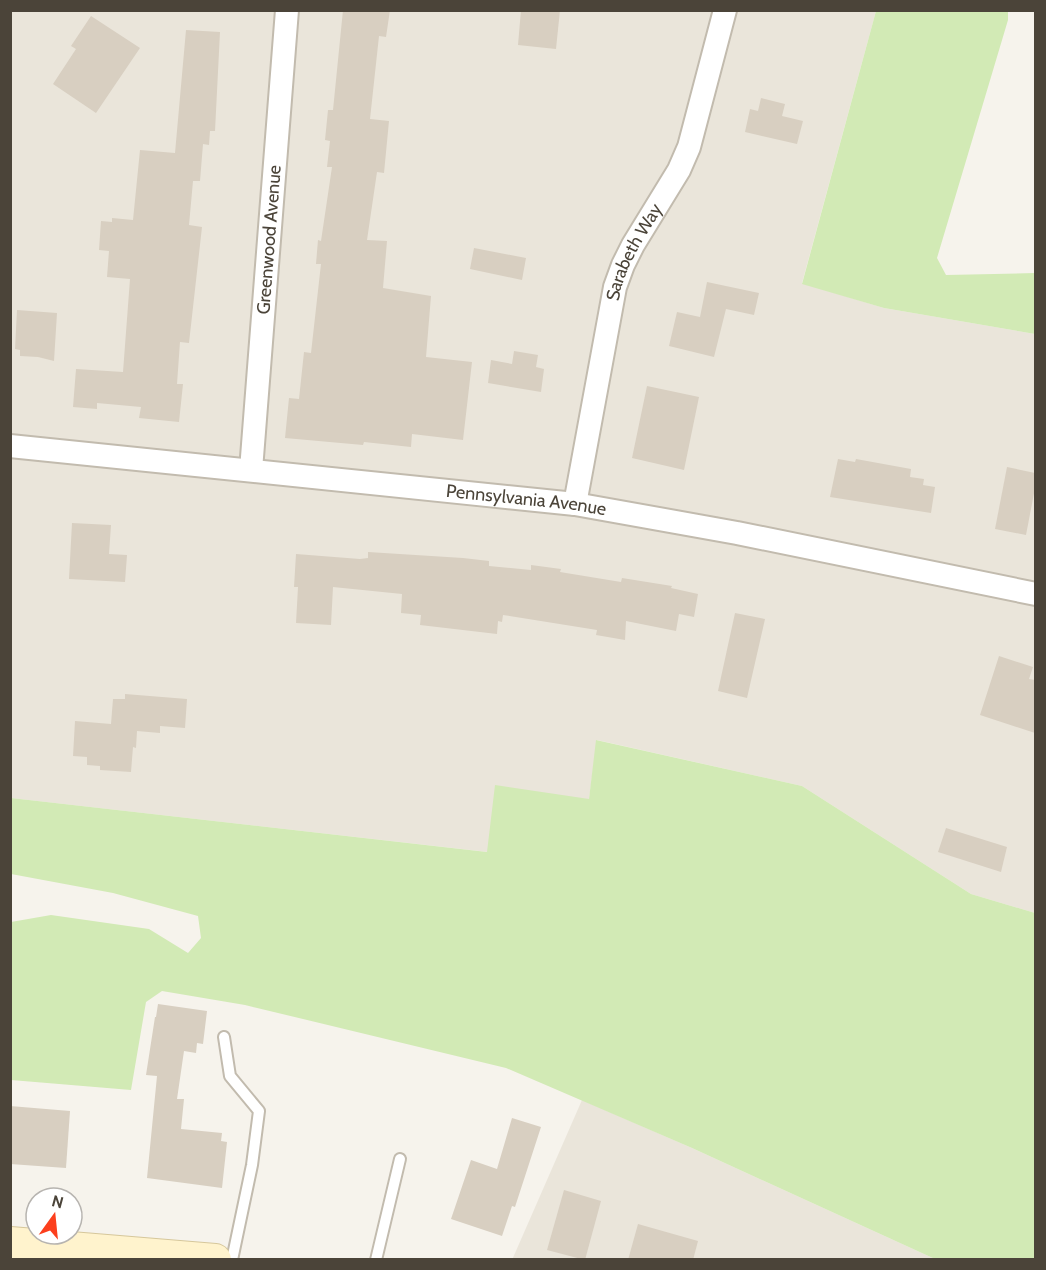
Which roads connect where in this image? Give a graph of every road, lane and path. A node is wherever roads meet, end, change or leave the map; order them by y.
1 (287, 10) edge
2 (725, 10) edge
3 (10, 446) edge
4 (251, 470) junction
5 (575, 504) junction
6 (1035, 594) edge
7 (224, 1036) dead end
8 (400, 1159) dead end
9 (10, 1243) edge
10 (215, 1260) edge
11 (232, 1260) edge
12 (376, 1260) edge

1 - 4 street, Greenwood Avenue
2 - 5 street, Sarabeth Way
3 - 4 street, Pennsylvania Avenue
4 - 5 street, Pennsylvania Avenue
5 - 6 street, Pennsylvania Avenue
7 - 11 lane
8 - 12 lane
9 - 10 street

